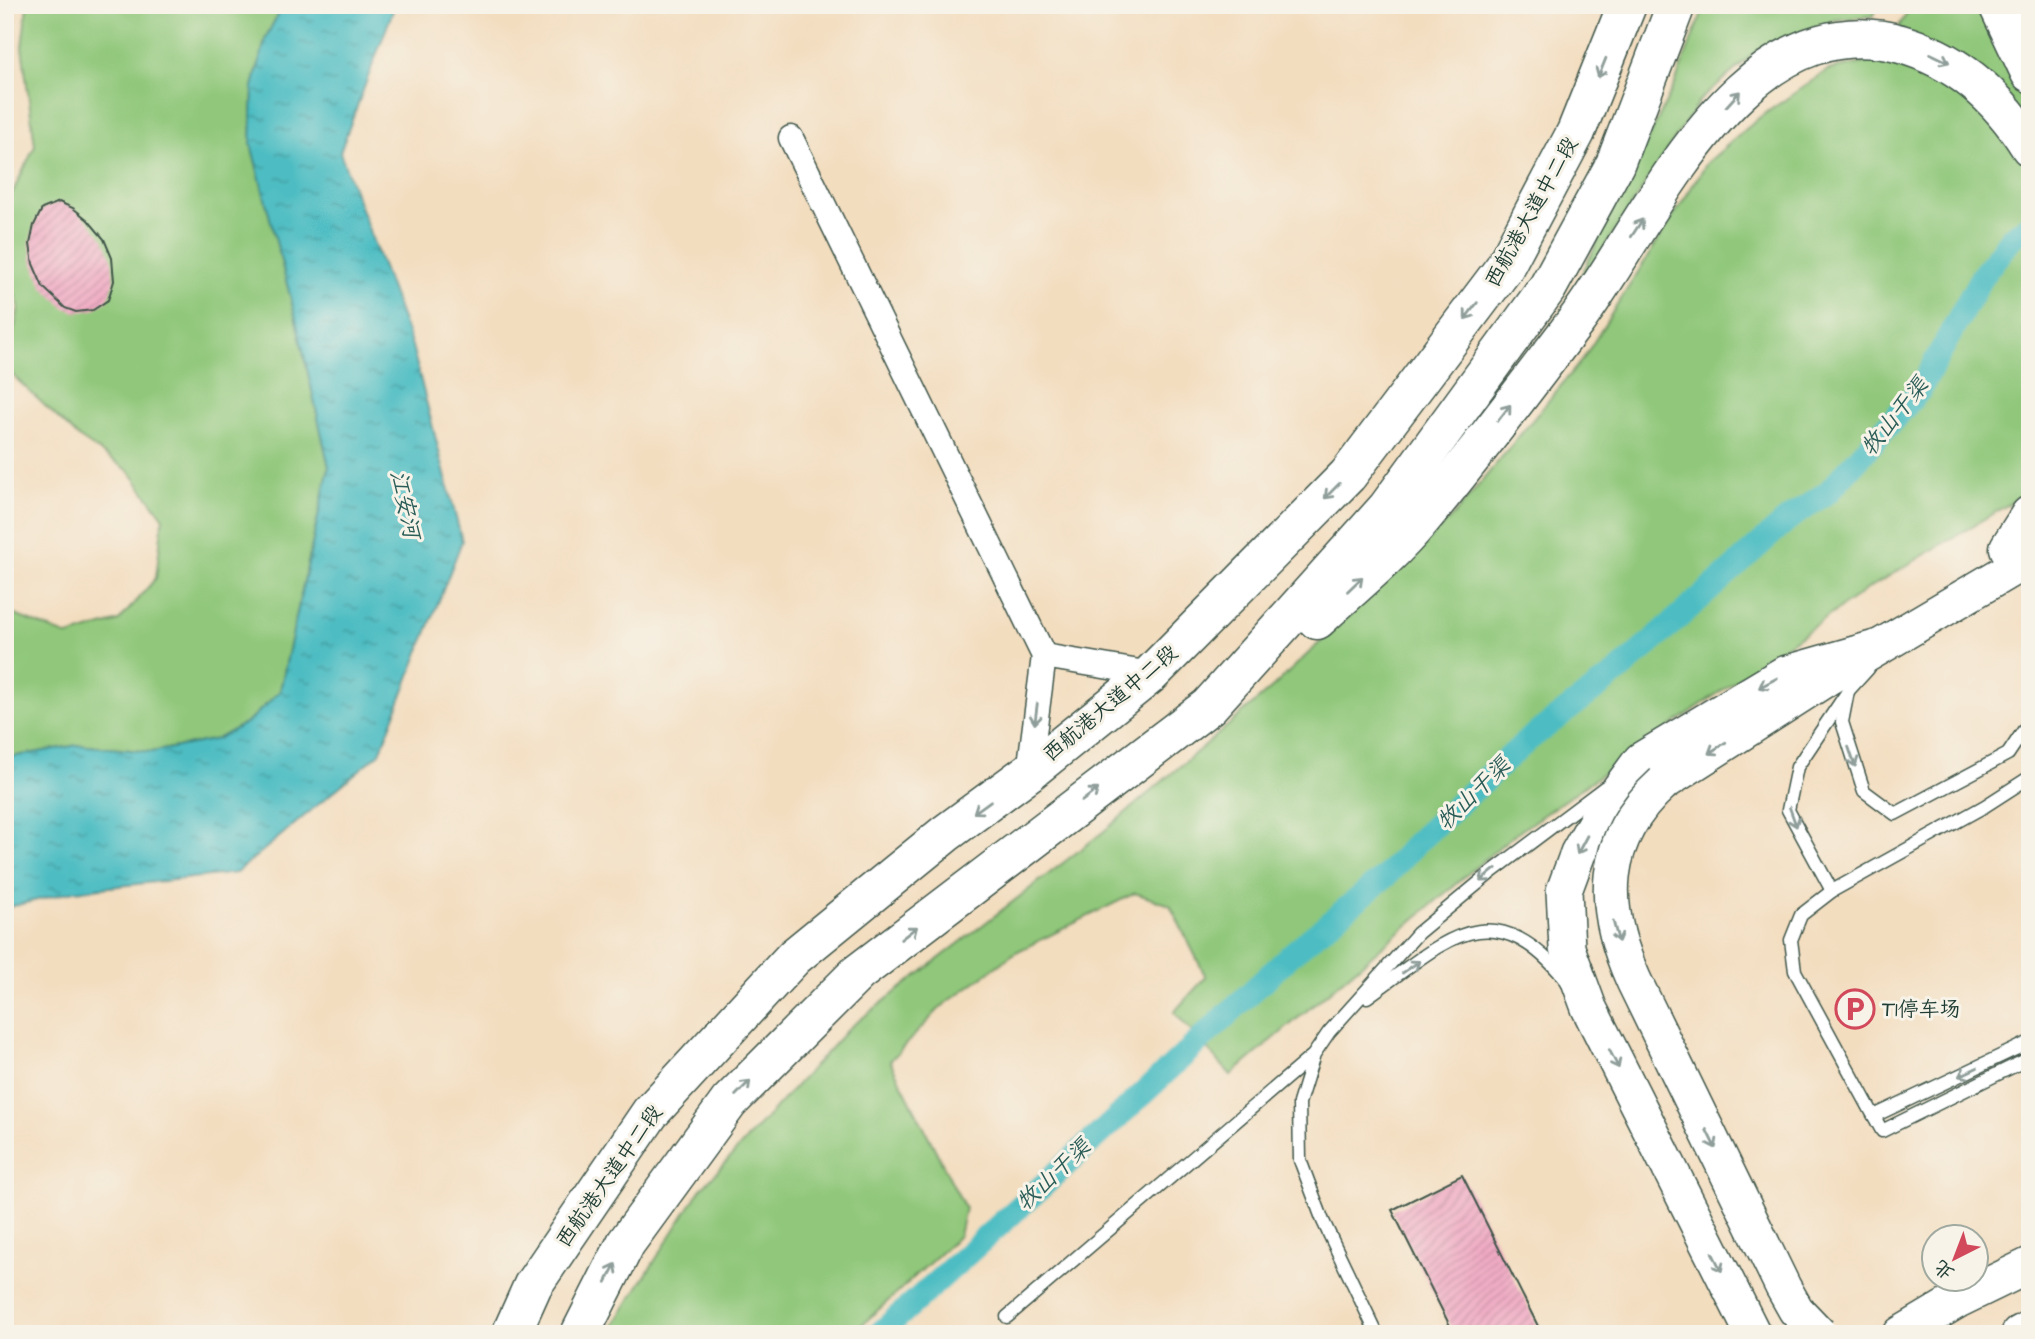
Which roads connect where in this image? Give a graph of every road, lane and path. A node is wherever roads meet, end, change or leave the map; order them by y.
1 (1628, 5) edge
2 (1676, 5) edge
3 (1998, 5) edge
4 (2030, 73) edge
5 (791, 138) dead end
6 (2030, 147) edge
7 (2030, 515) edge
8 (2023, 546) edge
9 (1898, 636) junction
10 (1044, 656) junction
11 (1151, 674) junction
12 (1848, 691) junction
13 (1209, 706) junction
14 (2030, 721) edge
15 (1652, 771) junction
16 (1029, 772) junction
17 (2030, 777) edge
18 (1832, 891) junction
19 (1355, 1005) junction
20 (1588, 1008) junction
21 (2030, 1042) edge
22 (1314, 1054) junction
23 (2030, 1058) edge
24 (1874, 1116) junction
25 (2030, 1265) edge
26 (1007, 1317) dead end
27 (2030, 1328) edge
28 (511, 1334) edge
29 (580, 1334) edge
30 (1377, 1334) edge
31 (1753, 1334) edge
32 (1819, 1334) edge
33 (1900, 1334) edge
34 (2019, 1334) edge

1 -> 11 main road, 西航港大道中二段
2 - 13 main road
3 - 4 main road
5 - 10 street
13 -> 6 main road
7 - 8 main road
8 - 9 main road
9 - 12 lane
9 -> 15 main road
10 - 11 street
10 -> 16 street
11 - 16 main road, 西航港大道中二段
12 -> 14 lane
12 -> 18 lane
29 -> 13 main road
15 -> 19 lane
15 -> 20 main road
15 -> 32 main road, bridge
16 -> 28 main road, 西航港大道中二段
17 - 18 lane
18 - 24 lane
19 -> 20 lane
19 - 22 lane
20 -> 31 main road
21 -> 24 lane
22 - 26 lane
22 - 30 lane
23 - 24 lane
25 - 33 main road
27 - 34 main road

